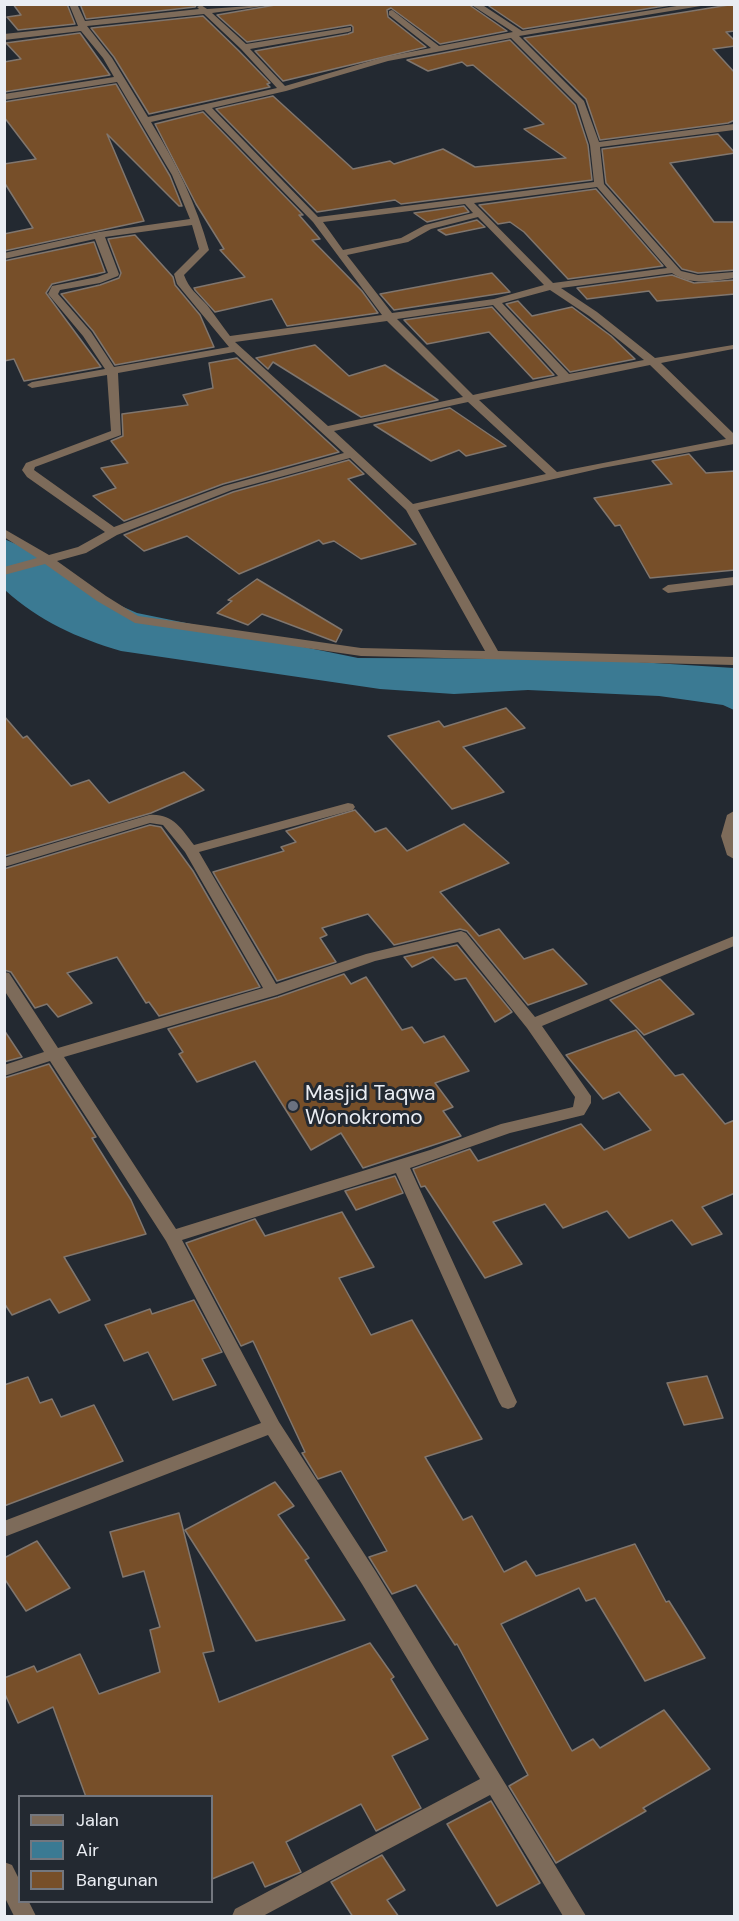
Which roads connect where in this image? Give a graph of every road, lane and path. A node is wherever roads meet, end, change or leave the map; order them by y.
1 (73, 4) edge
2 (275, 4) edge
3 (474, 4) edge
4 (709, 4) edge
5 (201, 8) edge
6 (392, 13) dead end
7 (83, 26) junction
8 (348, 29) dead end
9 (517, 34) junction
10 (4, 37) edge
11 (244, 47) junction
12 (437, 49) junction
13 (118, 79) junction
14 (283, 89) junction
15 (4, 97) edge
16 (207, 108) junction
17 (148, 120) junction
18 (735, 127) edge
19 (595, 145) junction
20 (599, 184) junction
21 (467, 201) junction
22 (479, 214) junction
23 (316, 220) junction
24 (198, 221) junction
25 (99, 235) junction
26 (341, 253) junction
27 (4, 256) edge
28 (675, 270) junction
29 (735, 274) edge
30 (551, 286) junction
31 (495, 302) junction
32 (389, 318) junction
33 (227, 340) junction
34 (729, 347) dead end
35 (236, 349) junction
36 (653, 362) junction
37 (112, 372) junction
38 (566, 378) junction
39 (32, 385) dead end
40 (470, 398) junction
41 (325, 430) junction
42 (735, 441) edge
43 (352, 454) junction
44 (555, 476) junction
45 (411, 508) junction
46 (4, 532) edge
47 (113, 532) junction
48 (49, 558) junction
49 (4, 571) edge
50 (735, 581) edge
51 (668, 589) dead end
52 (494, 655) junction
53 (735, 661) edge
54 (348, 807) dead end
55 (735, 814) edge
56 (191, 850) junction
57 (735, 855) edge
58 (4, 863) edge
59 (735, 941) edge
60 (4, 977) edge
61 (272, 991) junction
62 (532, 1024) junction
63 (53, 1054) junction
64 (4, 1071) edge
65 (401, 1166) junction
66 (172, 1238) junction
67 (508, 1402) dead end
68 (272, 1426) junction
69 (4, 1529) edge
70 (492, 1783) junction
71 (4, 1872) edge
72 (18, 1902) edge
73 (18, 1903) edge
74 (25, 1917) edge
75 (243, 1917) edge
76 (575, 1917) edge

1 - 7 street
2 - 5 street
3 - 9 street
4 - 9 street
5 - 7 street
5 - 11 street
6 - 12 street
7 - 10 street
7 - 13 street
8 - 11 street
9 - 12 street
9 - 19 street
11 - 14 street
12 - 14 street
13 - 15 street
13 - 17 street
14 - 16 street
16 - 17 street
16 - 23 street
17 - 24 street
18 - 19 street
19 - 20 street
20 - 21 street
20 - 28 street
21 - 22 street
21 - 23 street
22 - 26 street
22 - 30 street
23 - 26 street
24 - 25 street
24 - 33 street
25 - 27 street
25 - 37 street
26 - 32 street
28 - 29 street
28 - 30 street
30 - 31 street
30 - 36 street
31 - 32 street
31 - 38 street
32 - 33 street
32 - 40 street
33 - 35 street
34 - 36 street
35 - 37 street
35 - 41 street
36 - 38 street
36 - 42 street
37 - 39 street
37 - 47 street
38 - 40 street
40 - 41 street
40 - 44 street
41 - 43 street
42 - 44 street
43 - 45 street
43 - 47 street
44 - 45 street
45 - 52 street
46 - 48 street
47 - 48 street
48 - 49 street
48 - 52 street
50 - 51 street
52 - 53 street
54 - 56 street
55 - 57 street
56 - 58 street
56 - 61 street
59 - 62 street
60 - 63 street
61 - 62 street
61 - 63 street
62 - 65 street
63 - 64 street
63 - 66 street
65 - 66 street
65 - 67 street
66 - 68 street
68 - 69 street
68 - 70 street
70 - 75 street
70 - 76 street
71 - 72 street
73 - 74 street

